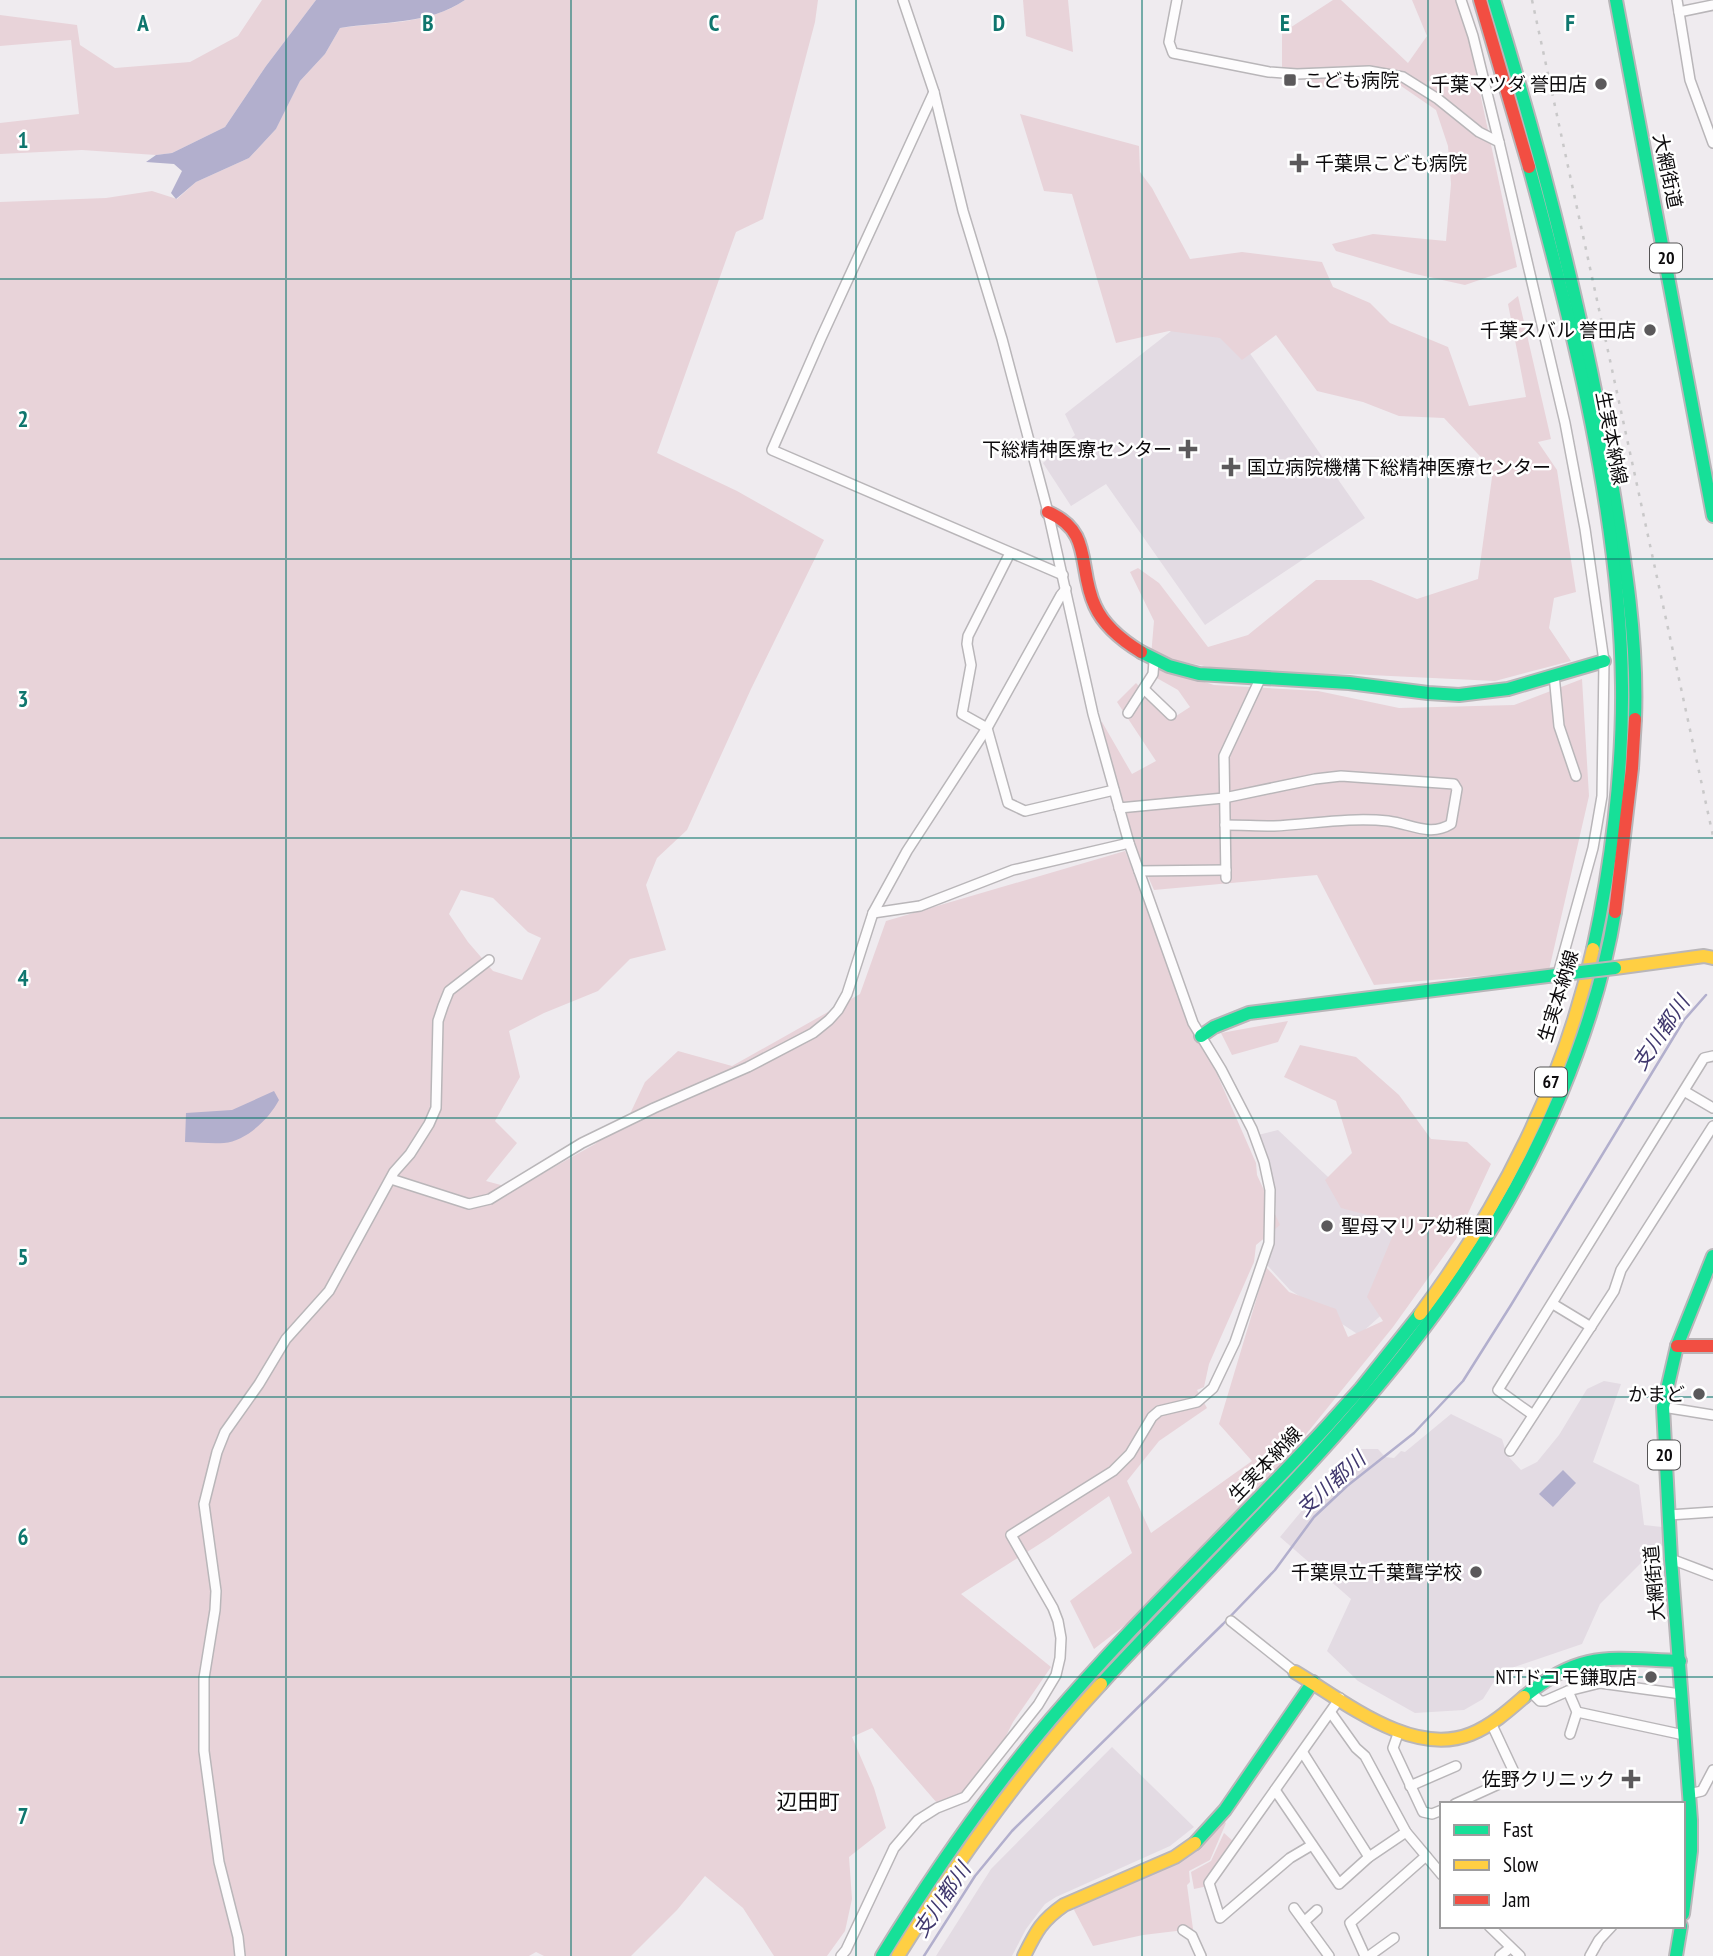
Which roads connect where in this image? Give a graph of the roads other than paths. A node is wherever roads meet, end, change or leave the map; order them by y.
1 (903, 0) edge
2 (1177, 0) edge
3 (1461, 0) edge
4 (1480, 0) edge
5 (1494, 0) edge
6 (1616, 0) edge
7 (1677, 0) edge
8 (1713, 5) edge
9 (1679, 12) junction
10 (934, 92) junction
11 (1499, 142) junction
12 (1713, 143) edge
13 (1048, 512) junction
14 (1713, 516) edge
15 (1010, 553) junction
16 (1063, 575) junction
17 (1066, 589) junction
18 (1154, 661) junction
19 (1604, 661) junction
20 (1554, 675) junction
21 (1261, 677) junction
22 (1145, 690) junction
23 (1128, 713) dead end
24 (1171, 715) dead end
25 (987, 728) junction
26 (1576, 776) dead end
27 (1114, 790) junction
28 (1224, 798) junction
29 (1119, 808) junction
30 (1225, 825) junction
31 (1129, 843) junction
32 (1139, 871) junction
33 (873, 912) junction
34 (1713, 958) edge
35 (489, 960) dead end
36 (1558, 974) junction
37 (1202, 1036) junction
38 (1713, 1056) edge
39 (1684, 1091) junction
40 (1713, 1108) edge
41 (1713, 1126) edge
42 (391, 1179) junction
43 (1713, 1256) edge
44 (1553, 1304) junction
45 (1591, 1327) junction
46 (1678, 1346) junction
47 (1713, 1346) edge
48 (1663, 1407) junction
49 (1533, 1415) junction
50 (1713, 1415) edge
51 (1510, 1451) dead end
52 (1713, 1512) edge
53 (1669, 1515) junction
54 (1671, 1559) junction
55 (1713, 1575) edge
56 (1231, 1621) dead end
57 (1601, 1660) junction
58 (1680, 1661) junction
59 (1295, 1672) joint
60 (1313, 1682) junction
61 (1600, 1683) junction
62 (1568, 1691) junction
63 (1531, 1692) junction
64 (1681, 1694) junction
65 (1340, 1698) junction
66 (1577, 1712) junction
67 (1331, 1713) junction
68 (1492, 1725) junction
69 (1399, 1731) junction
70 (1570, 1734) dead end
71 (1684, 1735) junction
72 (1303, 1754) junction
73 (1456, 1766) dead end
74 (1713, 1770) edge
75 (1410, 1786) junction
76 (1275, 1790) junction
77 (1689, 1794) junction
78 (1459, 1802) edge
79 (1440, 1811) edge
80 (1687, 1819) edge
81 (1406, 1832) junction
82 (1312, 1845) junction
83 (1426, 1856) junction
84 (1369, 1857) junction
85 (1440, 1873) edge
86 (1685, 1900) edge
87 (1294, 1908) dead end
88 (1317, 1910) dead end
89 (1305, 1921) junction
90 (1491, 1928) edge
91 (1610, 1928) edge
92 (1681, 1928) edge
93 (1183, 1930) dead end
94 (1394, 1938) dead end
95 (1510, 1948) junction
96 (240, 1956) edge
97 (841, 1956) edge
98 (882, 1956) edge
99 (898, 1956) edge
100 (1024, 1956) edge
101 (1201, 1956) edge
102 (1329, 1956) edge
103 (1367, 1956) edge
104 (1500, 1956) edge
105 (1520, 1956) edge
106 (1590, 1956) edge
107 (1676, 1956) edge

1 - 10 street
2 - 11 street
3 - 11 street
4 - 98 main road, 生実本納線 / 67
5 - 99 main road, 生実本納線 / 67
6 - 14 main road, 大網街道 / 20
7 - 9 street
8 - 9 street
9 - 12 street
10 - 13 street
10 - 15 street
11 - 19 street
13 - 16 street
13 - 18 main road
15 - 16 street
15 - 25 street
16 - 17 street
17 - 25 street
17 - 27 street
18 - 21 main road
18 - 22 street
19 - 20 main road
19 - 36 street
20 - 21 main road
20 - 26 street
21 - 28 street
22 - 23 street
22 - 24 street
25 - 27 street
25 - 33 street
27 - 29 street
28 - 29 street
28 - 30 street
28 - 30 street
29 - 31 street
30 - 32 street
31 - 32 street
31 - 33 street
32 - 37 street
33 - 42 street
34 - 36 main road, bridge
35 - 42 street
36 - 37 main road
37 - 97 street
38 - 39 street
39 - 40 street
39 - 44 street
41 - 45 street
42 - 96 street
43 - 46 main road, 大網街道 / 20
44 - 45 street
44 - 49 street
45 - 49 street
46 - 47 main road
46 - 48 main road, 大網街道 / 20
48 - 50 street
48 - 53 main road, 大網街道 / 20
49 - 51 street
52 - 53 street
53 - 54 main road, 大網街道 / 20
54 - 55 street
54 - 58 main road, 大網街道 / 20
56 - 59 street
57 - 58 main road
57 - 61 street
57 - 63 main road
58 - 64 main road, 大網街道 / 20
59 - 60 main road
60 - 65 main road
60 - 100 main road
61 - 62 street
61 - 64 street
62 - 63 street
62 - 66 street
63 - 68 main road
64 - 71 main road, 大網街道 / 20
65 - 67 street
65 - 69 main road
66 - 70 street
66 - 71 street
67 - 72 street
67 - 81 street
68 - 69 main road
68 - 78 street
69 - 75 street
71 - 77 main road, 大網街道 / 20
72 - 76 street
72 - 84 street
73 - 75 street
74 - 77 street
75 - 79 street
76 - 82 street
76 - 82 street
77 - 80 main road, 大網街道 / 20
80 - 86 main road, 大網街道 / 20
81 - 83 street
81 - 84 street
82 - 84 street
83 - 85 street
83 - 103 street
87 - 89 street
88 - 89 street
89 - 102 street
90 - 95 street
91 - 106 street
92 - 107 main road
93 - 101 street
94 - 103 street
95 - 104 street
95 - 105 street

